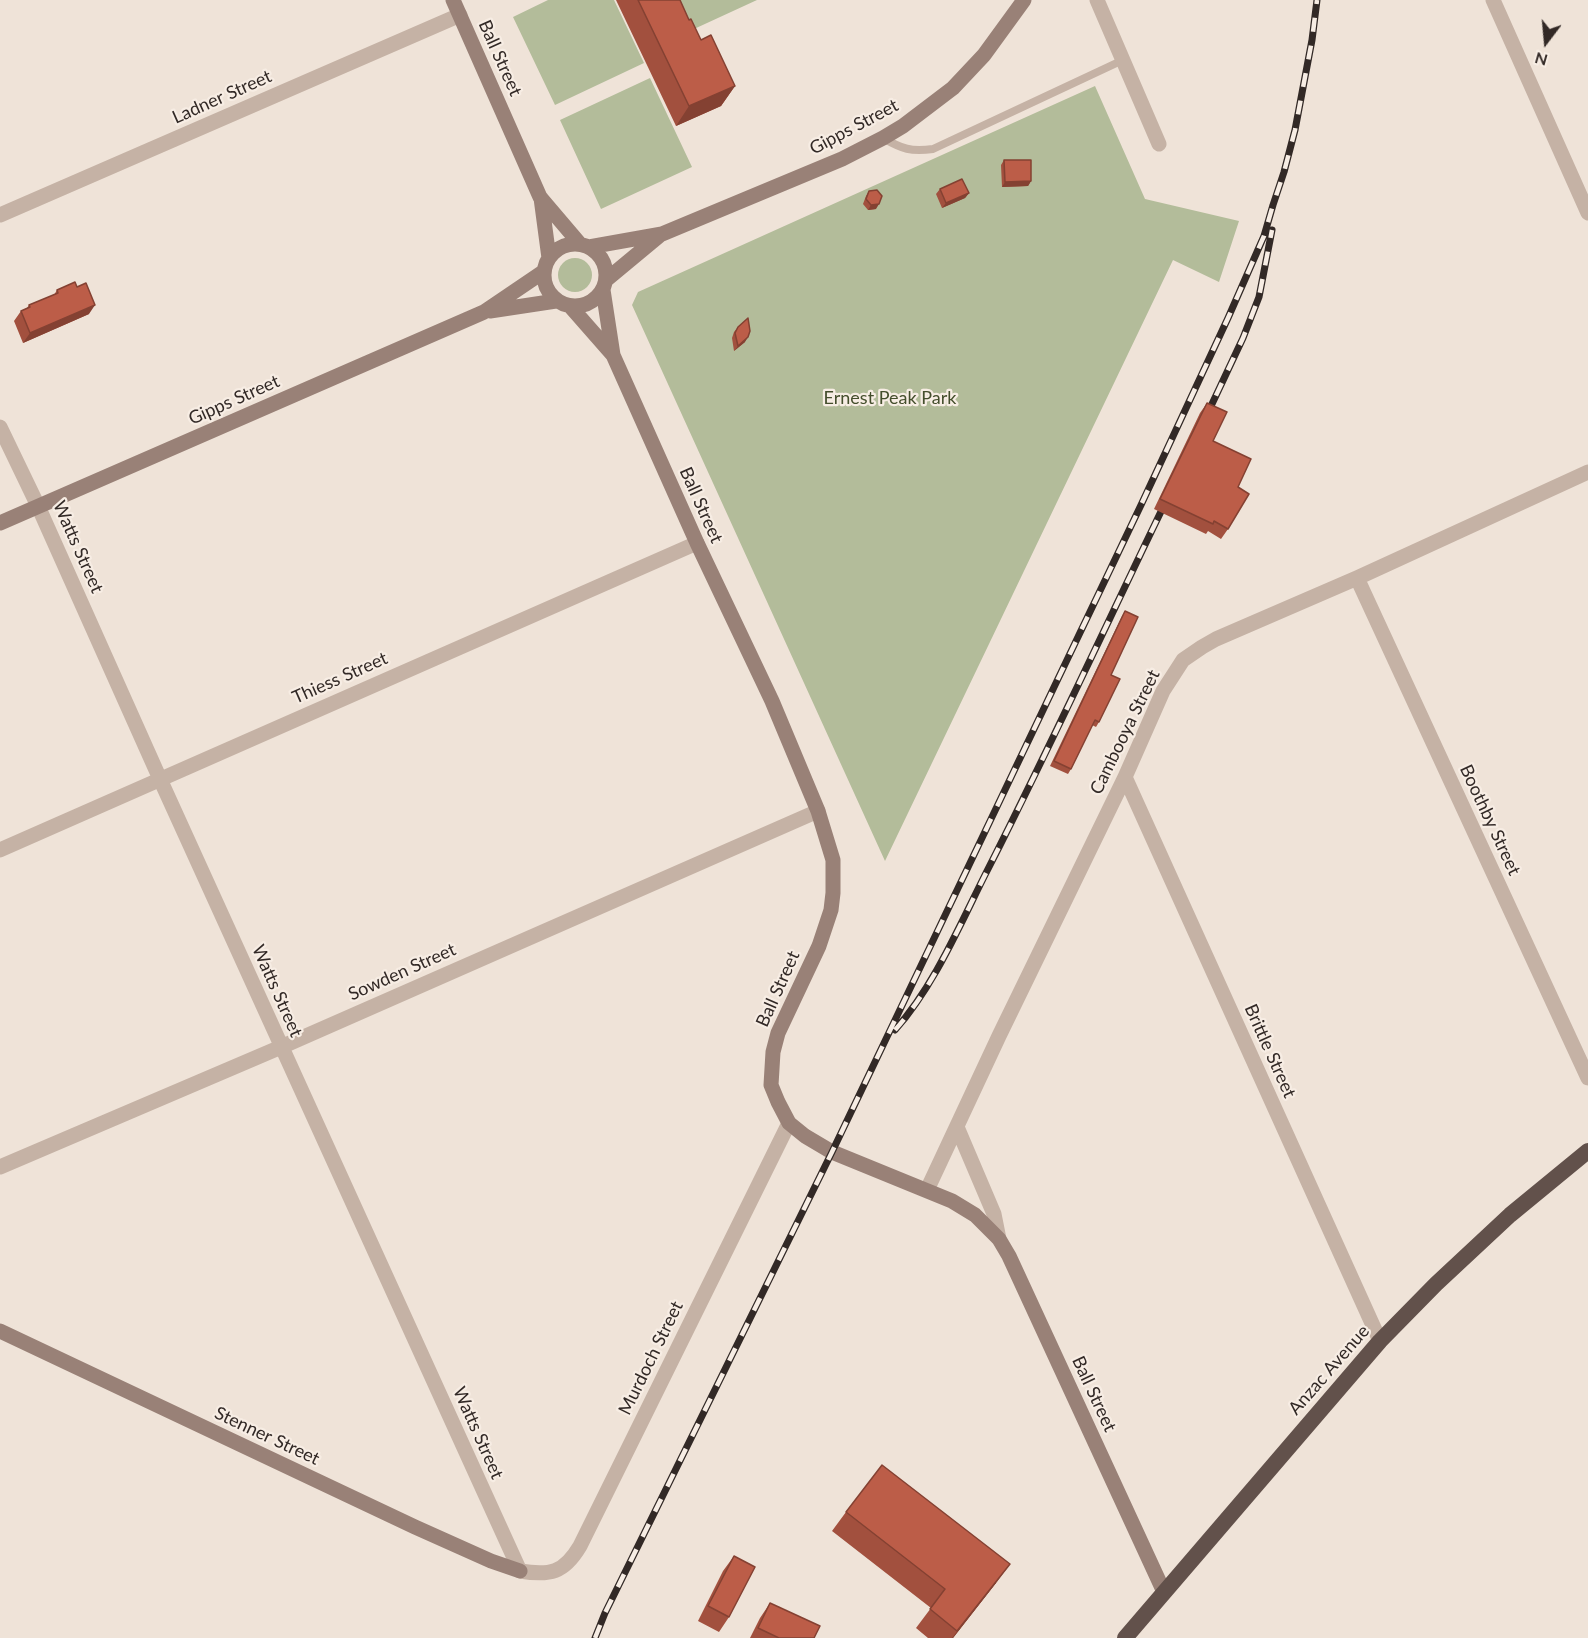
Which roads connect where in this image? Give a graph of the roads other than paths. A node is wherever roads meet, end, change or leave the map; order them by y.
1 (1024, 0) edge
2 (1097, 0) edge
3 (1493, 0) edge
4 (458, 5) edge
5 (1123, 60) junction
6 (883, 138) junction
7 (1159, 144) dead end
8 (540, 197) junction
9 (1588, 213) edge
10 (0, 215) edge
11 (662, 234) junction
12 (584, 246) junction
13 (546, 265) junction
14 (604, 285) junction
15 (563, 304) junction
16 (484, 312) junction
17 (613, 355) junction
18 (0, 426) edge
19 (1588, 472) edge
20 (38, 506) junction
21 (0, 523) edge
22 (697, 543) junction
23 (1357, 578) junction
24 (1125, 777) junction
25 (160, 779) junction
26 (818, 811) junction
27 (0, 850) edge
28 (281, 1047) junction
29 (1588, 1078) edge
30 (789, 1123) junction
31 (957, 1127) junction
32 (1588, 1151) edge
33 (0, 1167) edge
34 (927, 1190) junction
35 (999, 1239) junction
36 (0, 1331) edge
37 (1380, 1341) junction
38 (519, 1570) junction
39 (1164, 1592) junction
40 (1125, 1638) edge

1 - 6 main road, Gipps Street
2 - 5 street
3 - 9 street
4 - 8 main road, Ball Street
4 - 10 street, Ladner Street
5 - 6 lane
5 - 7 street
6 - 11 main road, Gipps Street
8 - 12 main road, Ball Street
8 - 13 main road, Ball Street
11 - 12 main road, Gipps Street
11 - 14 main road, Gipps Street
12 - 13 main road
12 - 14 main road
13 - 15 main road
13 - 16 main road, Gipps Street
14 - 15 main road
14 - 17 main road, Ball Street
15 - 16 main road, Gipps Street
15 - 17 main road, Ball Street
16 - 20 main road, Gipps Street
17 - 22 main road, Ball Street
18 - 20 street, Watts Street
19 - 23 street, Cambooya Street
20 - 21 main road, Gipps Street
20 - 25 street, Watts Street
22 - 25 street, Thiess Street
22 - 26 main road, Ball Street
23 - 24 street, Cambooya Street
23 - 29 street, Boothby Street
24 - 31 street, Cambooya Street
24 - 37 street, Brittle Street
25 - 27 street, Thiess Street
25 - 28 street, Watts Street
26 - 28 street, Sowden Street
26 - 30 main road, Ball Street
28 - 33 street, Sowden Street
28 - 38 street, Watts Street
30 - 34 main road, Ball Street
30 - 38 street, Murdoch Street
31 - 34 street, Cambooya Street
31 - 35 street
32 - 37 highway, Anzac Avenue
34 - 35 main road, Ball Street
35 - 39 main road, Ball Street
36 - 38 main road, Stenner Street
37 - 39 highway, Anzac Avenue
39 - 40 highway, Anzac Avenue

